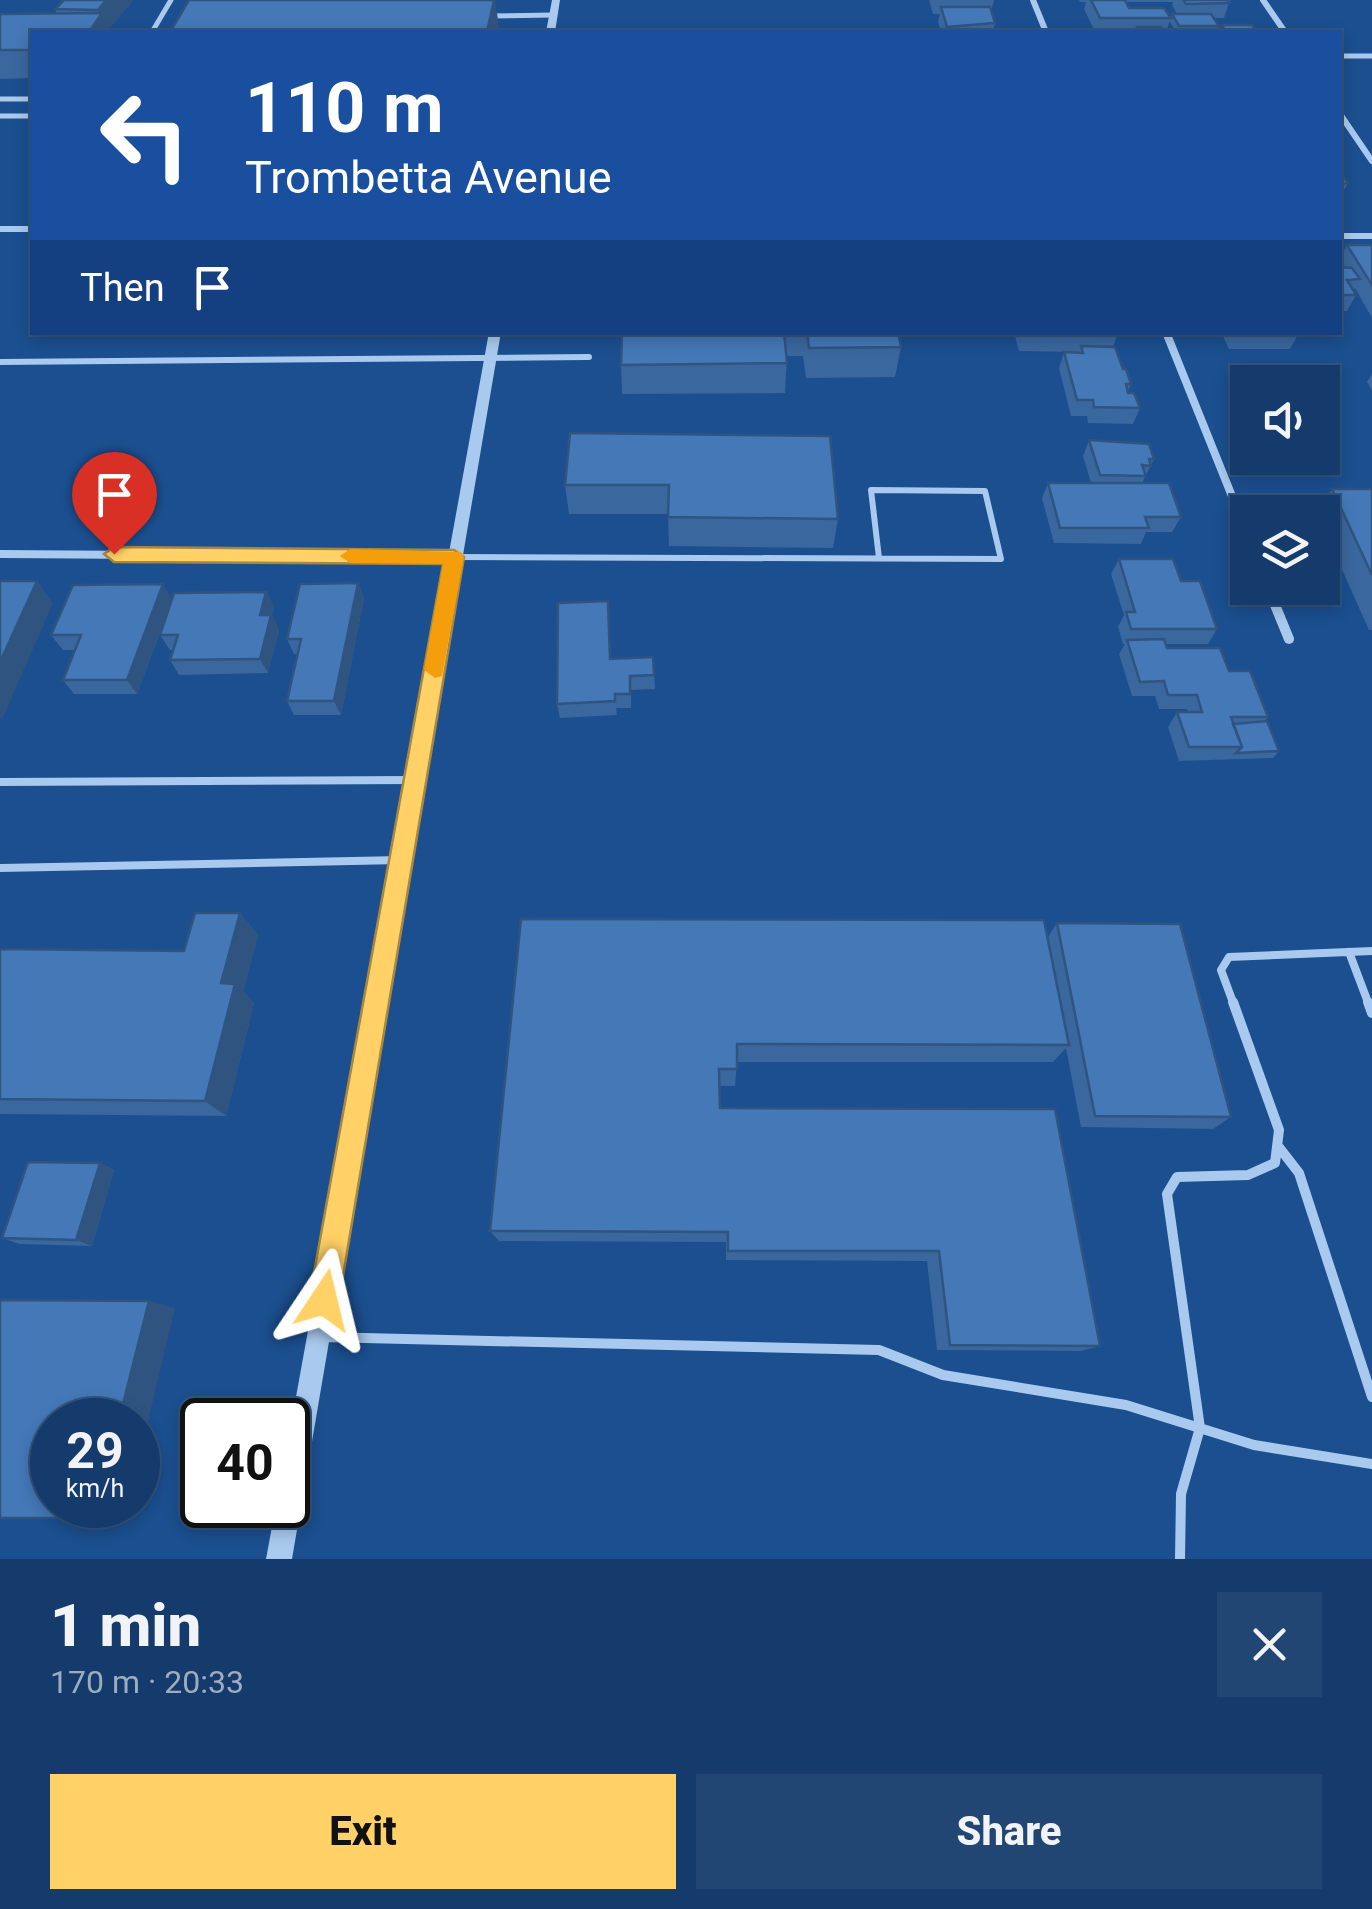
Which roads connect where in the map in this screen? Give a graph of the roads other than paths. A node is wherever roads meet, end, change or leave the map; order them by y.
1 (172, 0) edge
2 (556, 0) edge
3 (1033, 0) edge
4 (1263, 0) edge
5 (474, 16) edge
6 (553, 16) junction
7 (153, 30) edge
8 (550, 30) edge
9 (1045, 30) edge
10 (1284, 30) edge
11 (1342, 56) edge
12 (1372, 56) edge
13 (0, 99) edge
14 (30, 99) edge
15 (0, 116) edge
16 (30, 116) edge
17 (1342, 117) edge
18 (1372, 161) edge
19 (0, 229) edge
20 (30, 229) edge
21 (1342, 236) edge
22 (1372, 236) edge
23 (495, 335) edge
24 (1167, 335) edge
25 (589, 357) dead end
26 (491, 358) junction
27 (0, 362) edge
28 (1232, 495) edge
29 (0, 554) edge
30 (454, 557) junction
31 (879, 558) junction
32 (1275, 605) edge
33 (1289, 639) dead end
34 (416, 780) junction
35 (0, 782) edge
36 (402, 860) junction
37 (0, 868) edge
38 (1372, 950) edge
39 (1349, 952) junction
40 (1372, 1014) edge
41 (1278, 1146) junction
42 (318, 1337) junction
43 (1372, 1396) edge
44 (1200, 1428) junction
45 (1372, 1464) edge
46 (279, 1559) edge
47 (1180, 1559) edge

1 - 7 lane
2 - 6 street
3 - 9 street
4 - 10 street
5 - 6 lane
6 - 8 street
11 - 12 lane
13 - 14 lane
15 - 16 lane
17 - 18 street
19 - 20 street
21 - 22 street
23 - 26 street
24 - 28 street
25 - 26 lane
26 - 27 lane
26 - 30 street
29 - 30 street
30 - 31 lane
30 - 34 street
31 - 31 lane
32 - 33 street
34 - 35 lane
34 - 36 street
36 - 37 lane
36 - 42 street
38 - 39 lane
39 - 40 lane
39 - 41 lane
41 - 43 lane
41 - 44 lane
42 - 44 lane
42 - 46 street
44 - 45 lane
44 - 47 lane

